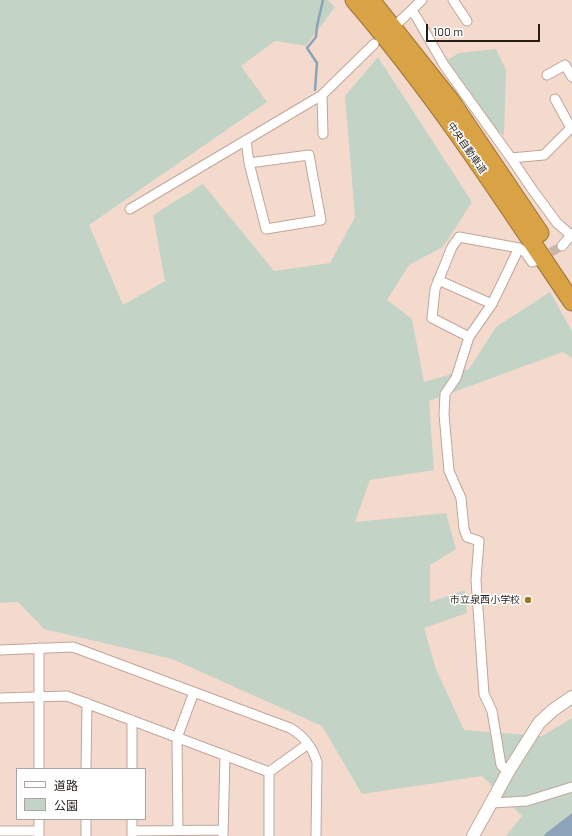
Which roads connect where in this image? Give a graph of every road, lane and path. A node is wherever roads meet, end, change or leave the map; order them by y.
1 (354, 0) edge
2 (371, 0) edge
3 (422, 0) edge
4 (453, 0) edge
5 (412, 11) junction
6 (467, 21) dead end
7 (399, 22) dead end
8 (374, 44) dead end
9 (547, 75) dead end
10 (572, 77) edge
11 (322, 95) junction
12 (555, 99) dead end
13 (572, 128) edge
14 (322, 134) dead end
15 (246, 140) junction
16 (511, 158) junction
17 (249, 163) junction
18 (130, 209) dead end
19 (572, 234) edge
20 (562, 246) tunnel mouth
21 (519, 248) junction
22 (538, 260) dead end
23 (438, 280) junction
24 (572, 281) edge
25 (572, 302) edge
26 (492, 304) junction
27 (469, 337) junction
28 (39, 648) junction
29 (0, 650) edge
30 (194, 692) junction
31 (39, 695) junction
32 (572, 697) edge
33 (0, 698) edge
34 (87, 703) junction
35 (132, 720) junction
36 (177, 738) junction
37 (308, 744) junction
38 (225, 755) junction
39 (39, 768) edge
40 (86, 768) edge
41 (132, 768) edge
42 (269, 772) junction
43 (508, 772) junction
44 (572, 787) edge
45 (492, 803) junction
46 (38, 820) edge
47 (86, 820) edge
48 (132, 820) edge
49 (178, 830) junction
50 (0, 831) edge
51 (39, 833) edge
52 (132, 833) edge
53 (223, 833) edge
54 (86, 836) edge
55 (269, 836) edge
56 (316, 836) edge
57 (473, 836) edge

1 - 25 highway, 中央自動車道
2 - 24 highway, 中央自動車道
3 - 5 street
4 - 6 street
5 - 7 street
5 - 16 street
8 - 11 street
9 - 10 street
11 - 14 street
11 - 15 street
12 - 13 street
13 - 16 street
15 - 17 street
15 - 18 street
16 - 19 street
17 - 17 street
19 - 20 street
21 - 22 street
21 - 23 street
21 - 26 street
23 - 26 street
23 - 27 street
26 - 27 street
27 - 43 street
28 - 29 street
28 - 30 street
28 - 31 street
30 - 36 street
30 - 37 street
31 - 33 street
31 - 34 street
31 - 39 street
32 - 43 street
34 - 35 street
34 - 40 street
35 - 36 street
35 - 41 street
36 - 38 street
36 - 49 street
37 - 42 street
37 - 56 street
38 - 42 street
38 - 53 street
42 - 55 street
43 - 45 street
44 - 45 street
45 - 57 street
46 - 51 street
47 - 54 street
48 - 52 street
49 - 52 street
49 - 53 street
50 - 51 street

